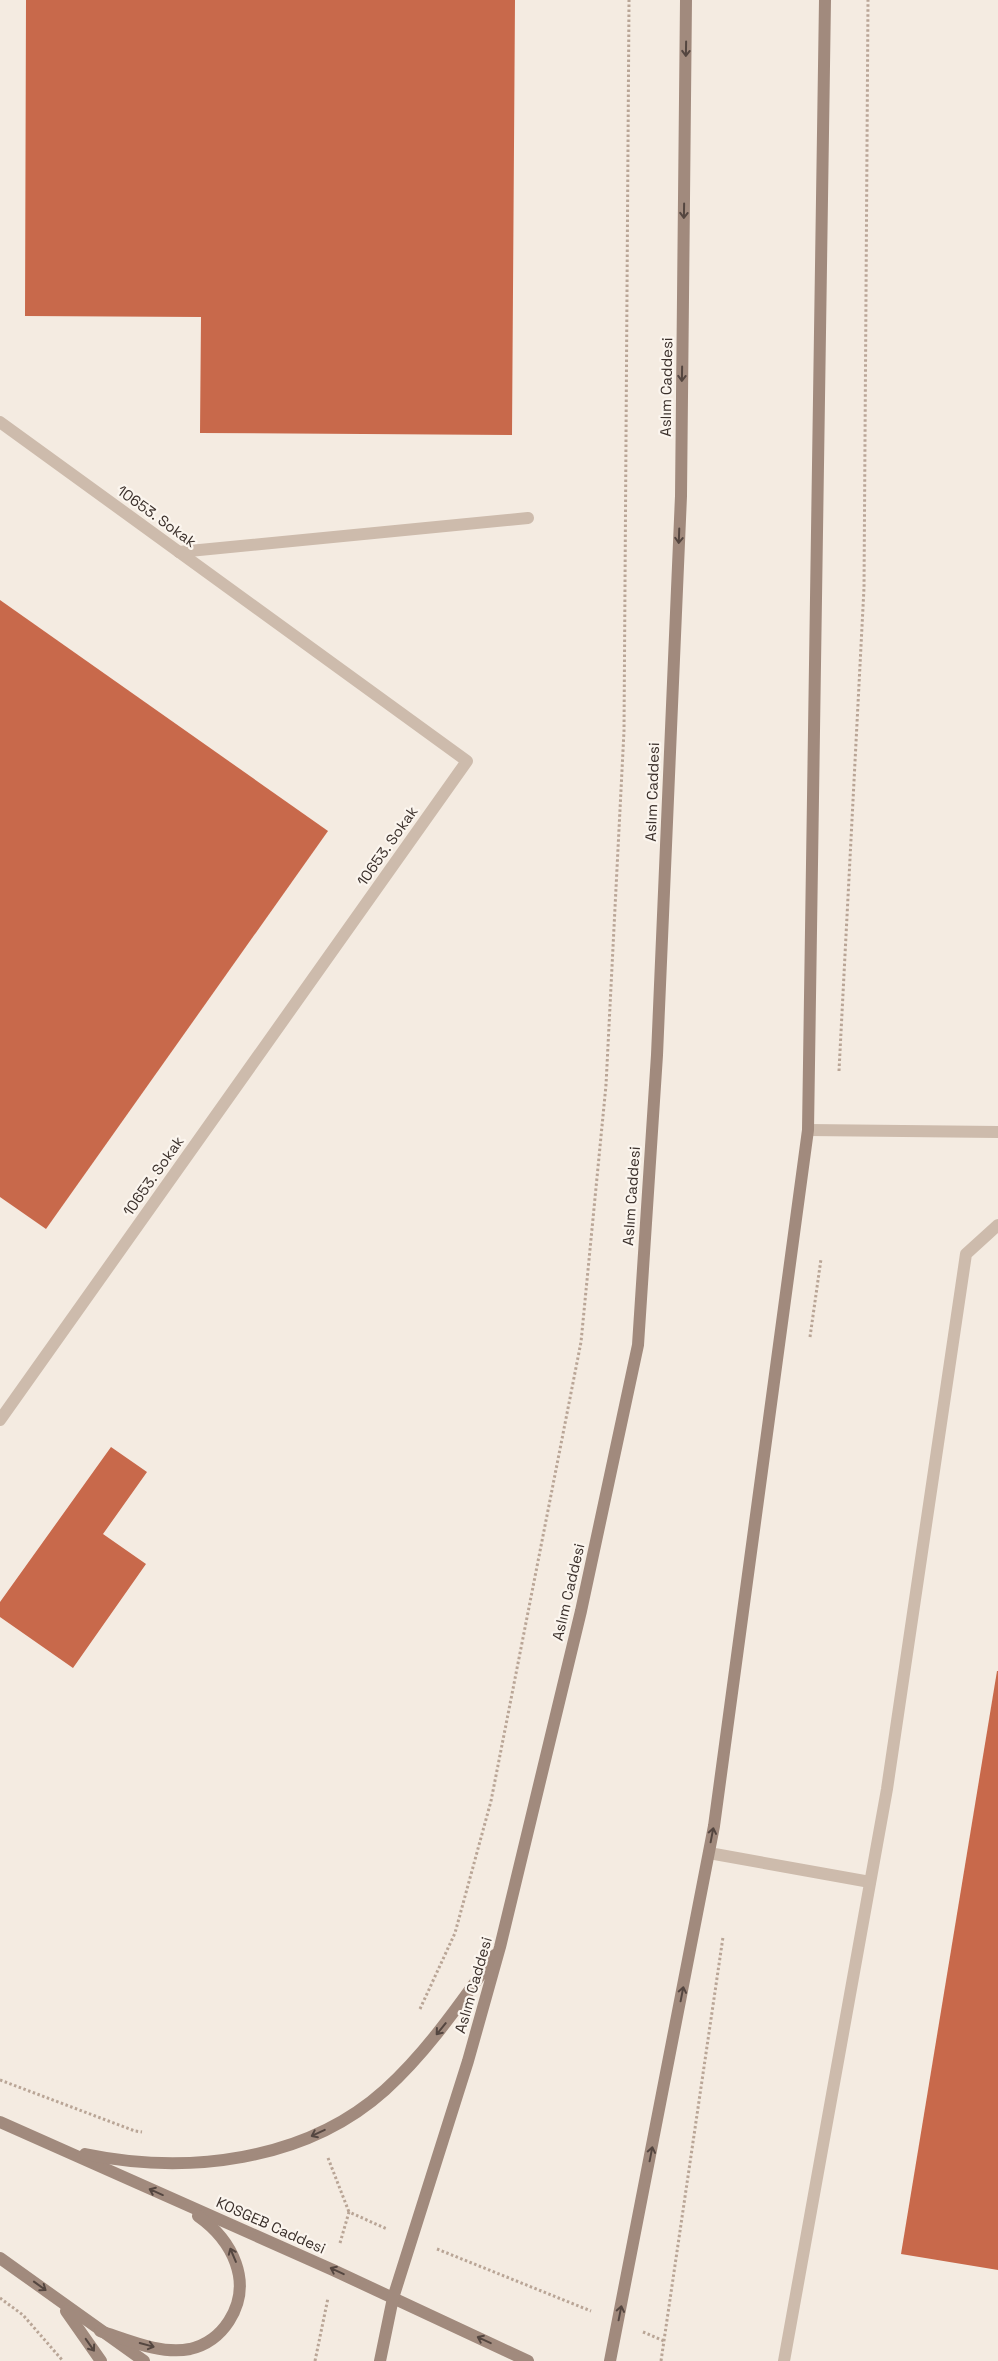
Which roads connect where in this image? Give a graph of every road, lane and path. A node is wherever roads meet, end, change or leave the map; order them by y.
1 (629, 0) edge
2 (686, 0) edge
3 (825, 0) edge
4 (0, 422) edge
5 (528, 518) dead end
6 (179, 552) junction
7 (808, 1130) junction
8 (998, 1132) edge
9 (998, 1224) edge
10 (0, 1420) edge
11 (709, 1853) junction
12 (870, 1882) junction
13 (500, 1947) junction
14 (419, 2010) dead end
15 (0, 2080) edge
16 (0, 2122) edge
17 (144, 2132) dead end
18 (318, 2133) junction
19 (59, 2148) junction
20 (178, 2201) junction
21 (349, 2212) junction
22 (413, 2239) junction
23 (0, 2258) edge
24 (333, 2270) junction
25 (0, 2298) edge
26 (393, 2298) junction
27 (59, 2300) junction
28 (618, 2322) junction
29 (100, 2331) junction
30 (664, 2341) dead end
31 (63, 2361) edge
32 (101, 2361) edge
33 (144, 2361) edge
34 (315, 2361) edge
35 (380, 2361) edge
36 (528, 2361) edge
37 (610, 2361) edge
38 (784, 2361) edge

1 - 14 path
2 -> 13 main road, Aslım Caddesi
3 - 7 main road
4 - 6 street, 10653. Sokak
5 - 6 street
6 - 10 street, 10653. Sokak
7 - 8 street
11 -> 7 main road
9 - 12 street
11 - 12 street
28 -> 11 main road
12 - 38 street
13 -> 18 main road
13 - 22 main road, Aslım Caddesi
15 - 17 path
16 - 19 main road, KOSGEB Caddesi
18 - 19 main road
18 - 21 path
20 -> 19 main road, KOSGEB Caddesi
20 - 24 main road, KOSGEB Caddesi
29 -> 20 main road
21 - 22 path
21 - 24 path
22 - 26 main road, Aslım Caddesi
22 - 28 path
23 -> 27 main road
26 -> 24 main road, KOSGEB Caddesi
24 - 34 path
25 - 31 path
26 - 35 main road, Aslım Caddesi
36 -> 26 main road, KOSGEB Caddesi
27 - 29 main road
27 -> 32 main road
28 - 30 path
28 - 37 main road
29 - 33 main road

